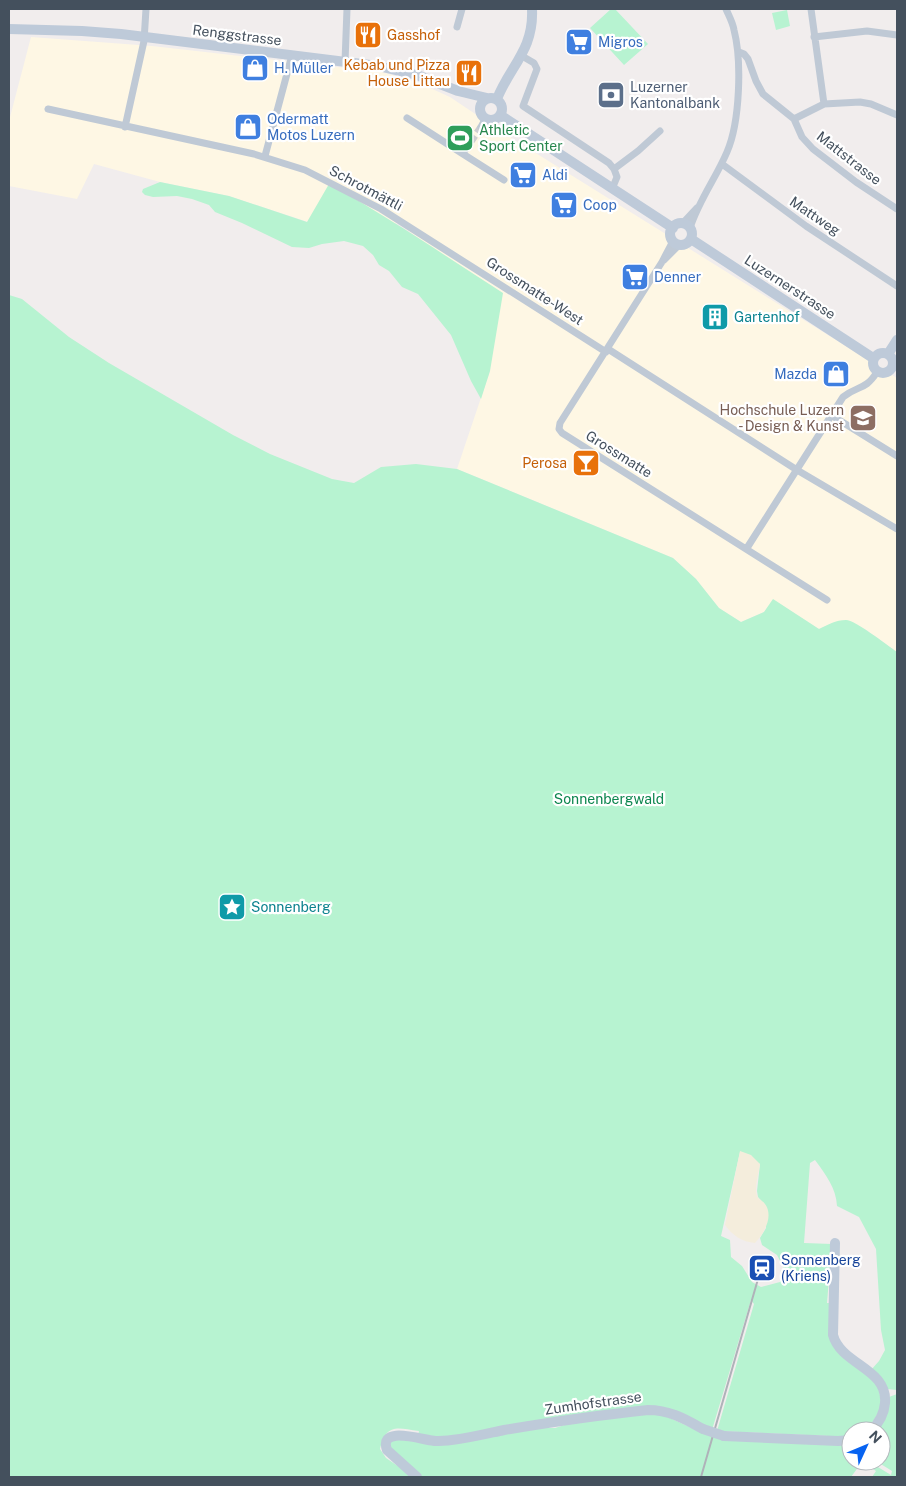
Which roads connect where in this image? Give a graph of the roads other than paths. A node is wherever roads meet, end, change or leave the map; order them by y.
1 (146, 9) edge
2 (347, 9) edge
3 (462, 9) edge
4 (532, 9) edge
5 (726, 9) edge
6 (811, 9) edge
7 (457, 27) dead end
8 (9, 29) edge
9 (897, 35) edge
10 (144, 37) junction
11 (814, 37) junction
12 (739, 52) junction
13 (292, 56) junction
14 (522, 56) junction
15 (345, 62) junction
16 (458, 91) junction
17 (492, 99) junction
18 (824, 104) junction
19 (48, 109) dead end
20 (500, 115) junction
21 (897, 115) edge
22 (407, 118) dead end
23 (483, 119) junction
24 (794, 119) junction
25 (125, 126) junction
26 (660, 131) dead end
27 (265, 156) junction
28 (722, 164) junction
29 (614, 169) junction
30 (504, 180) dead end
31 (612, 189) junction
32 (897, 209) edge
33 (687, 225) junction
34 (672, 228) junction
35 (691, 240) junction
36 (677, 243) junction
37 (450, 252) joint
38 (897, 286) edge
39 (897, 340) edge
40 (607, 350) junction
41 (888, 354) junction
42 (873, 358) junction
43 (894, 370) edge
44 (878, 372) junction
45 (831, 415) junction
46 (897, 456) edge
47 (797, 470) junction
48 (897, 529) edge
49 (746, 548) junction
50 (827, 600) dead end
51 (835, 1243) dead end
52 (880, 1421) edge
53 (841, 1441) edge
54 (417, 1477) edge

1 - 10 street
2 - 15 street
3 - 7 street
4 - 14 main road
5 - 12 street
6 - 11 street
8 - 10 main road, Renggstrasse
9 - 11 street
10 - 13 main road, Renggstrasse
10 - 25 street
11 - 18 street
12 - 24 street, Mattstrasse
12 - 28 street
13 - 15 main road, Renggstrasse
13 - 27 street
14 - 17 main road
14 - 29 street
15 - 16 main road, Renggstrasse
16 - 17 main road, Renggstrasse
16 - 23 main road, Renggstrasse
17 - 20 main road
17 - 23 main road
18 - 21 street
18 - 24 street
19 - 25 street, Schrotmättli
20 - 23 main road
20 - 31 main road
22 - 30 street
24 - 32 street, Mattstrasse
25 - 27 street, Schrotmättli
26 - 29 street
27 - 37 street, Schrotmättli
28 - 33 street
28 - 38 street, Mattweg
29 - 31 street
31 - 34 main road
33 - 34 main road
33 - 35 main road
34 - 36 main road
35 - 36 main road
35 - 42 main road, Luzernerstrasse
36 - 40 street, Grossmatte
37 - 40 street, Grossmatte-West
39 - 41 main road
40 - 47 street
40 - 49 street, Grossmatte
41 - 42 main road
41 - 43 main road
42 - 44 main road
43 - 44 main road
44 - 45 street
45 - 46 street
45 - 47 street
47 - 48 street
47 - 49 street
49 - 50 street, Grossmatte
51 - 52 main road
53 - 54 main road, Zumhofstrasse, bridge

